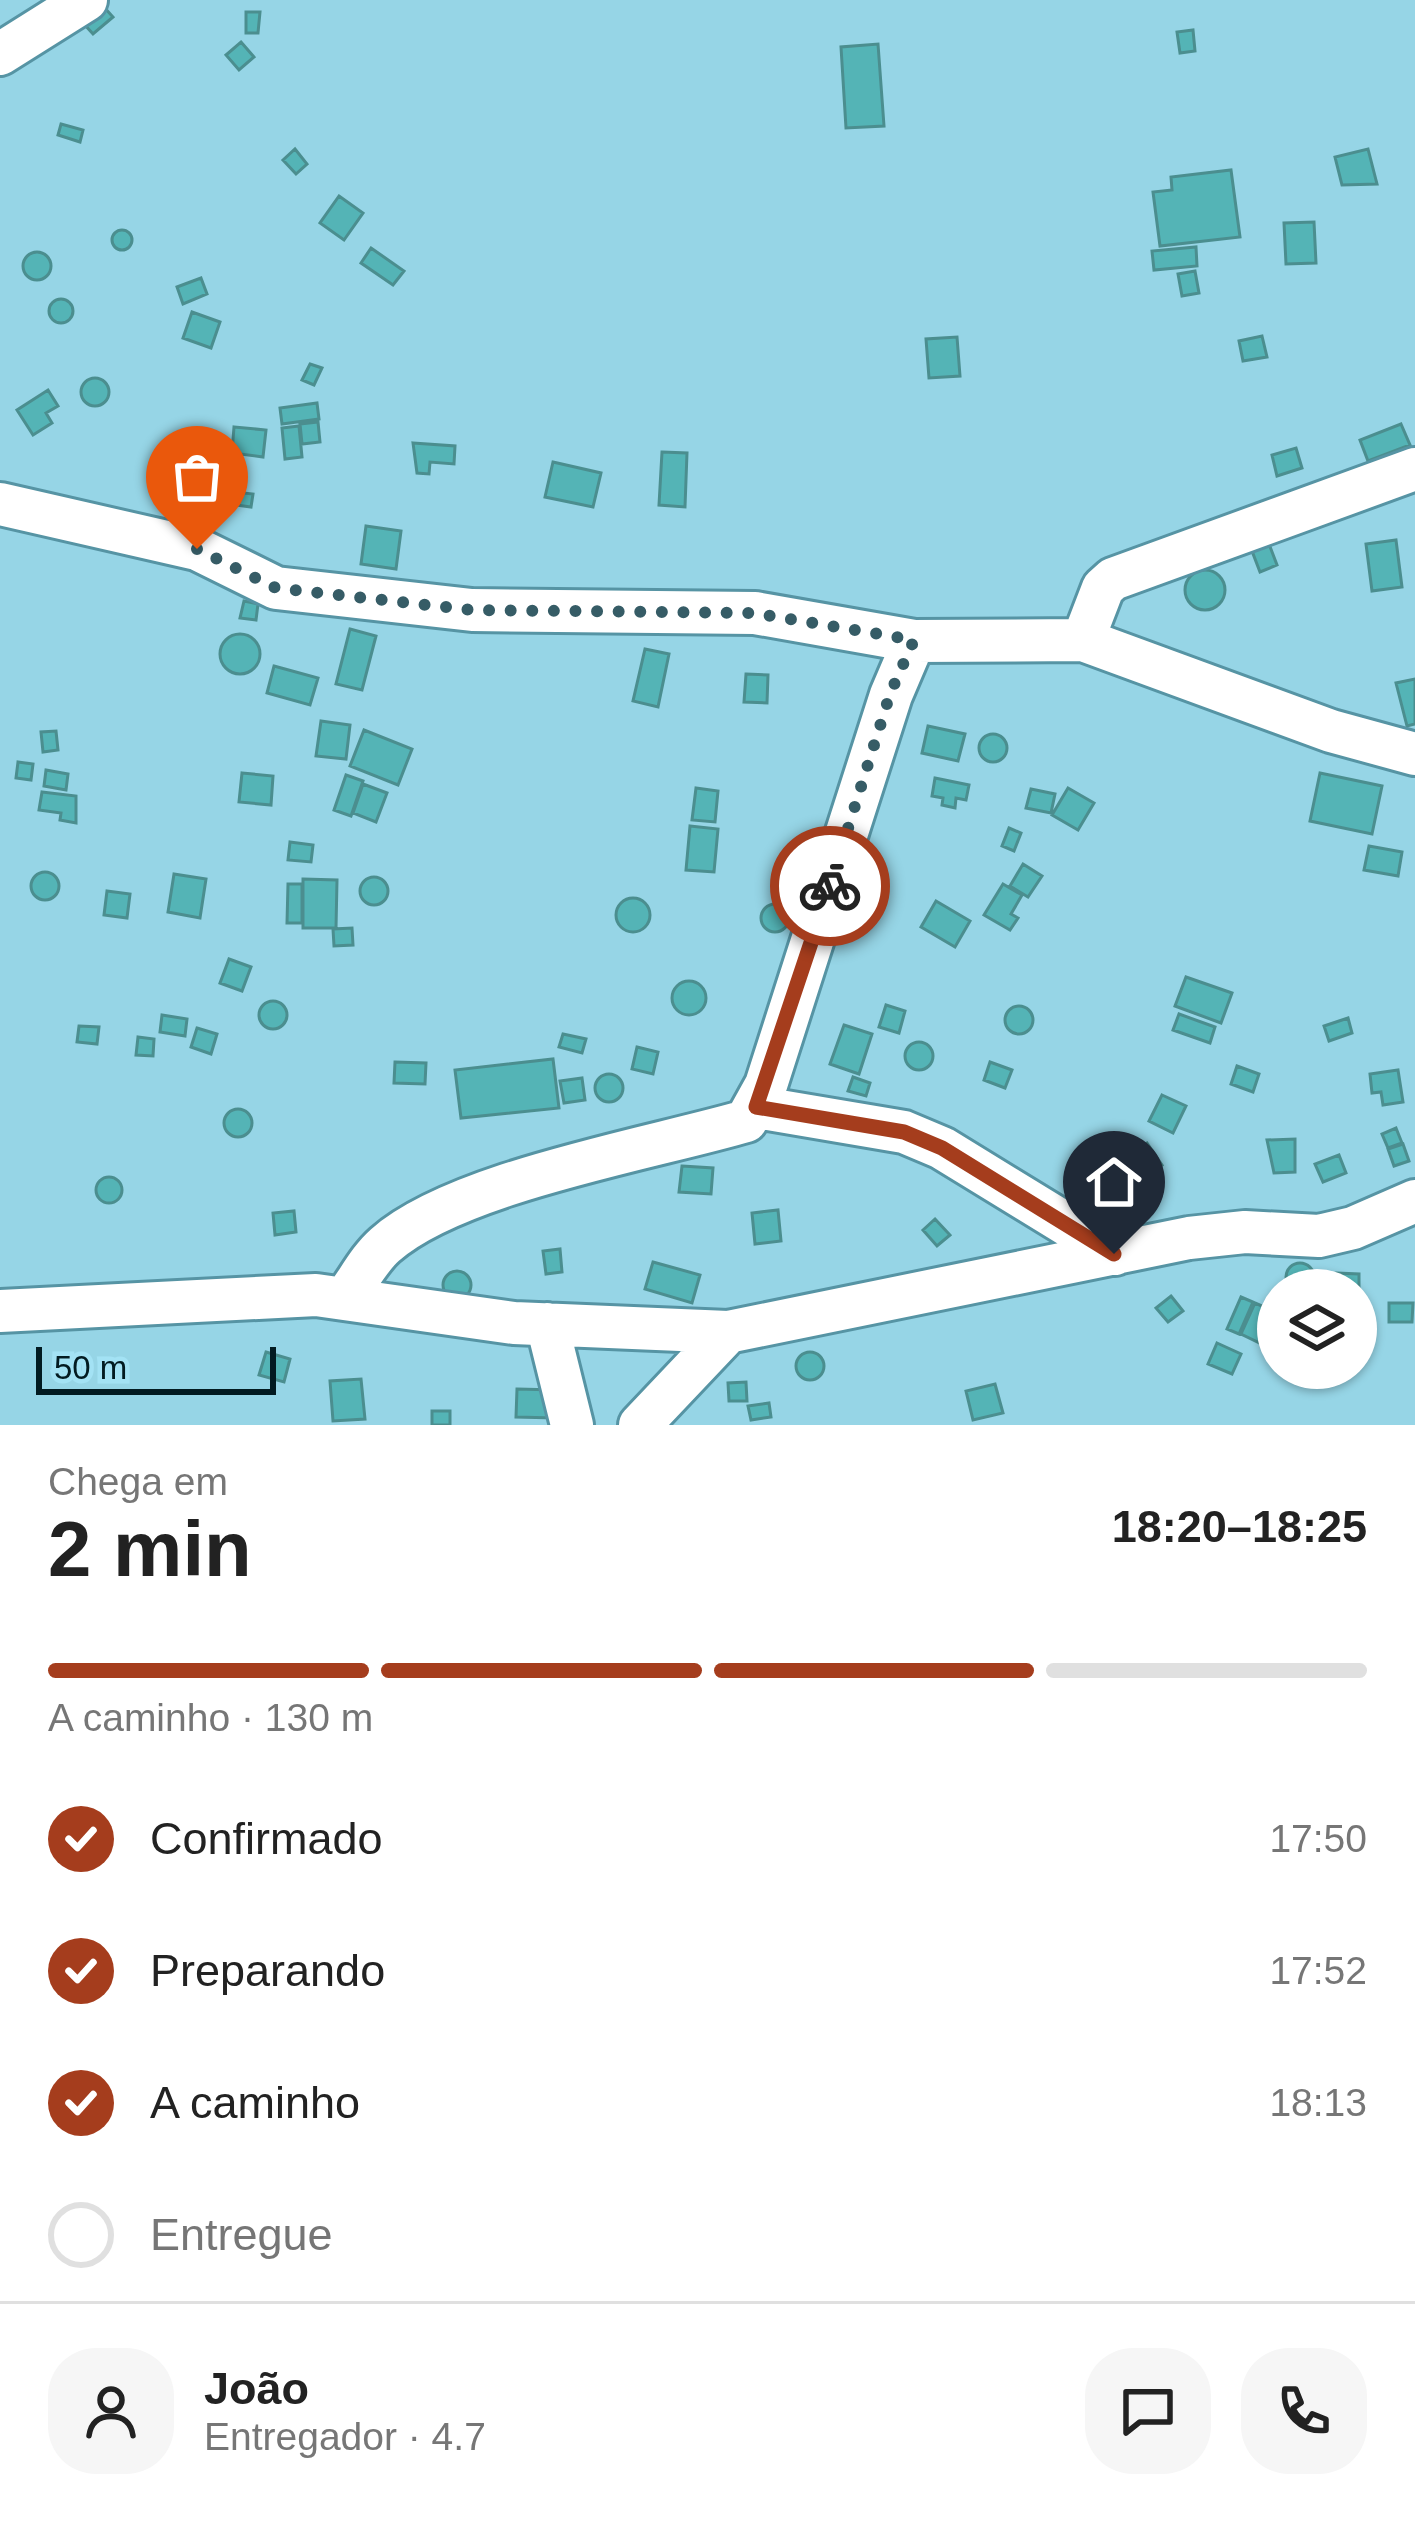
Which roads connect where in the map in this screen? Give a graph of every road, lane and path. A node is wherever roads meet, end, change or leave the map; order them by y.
1 (86, 0) edge
2 (0, 54) edge
3 (1415, 469) edge
4 (0, 504) edge
5 (914, 640) junction
6 (1083, 640) junction
7 (1415, 754) edge
8 (756, 1107) junction
9 (1415, 1202) edge
10 (1114, 1254) junction
11 (345, 1298) junction
12 (0, 1311) edge
13 (547, 1324) junction
14 (728, 1332) junction
15 (572, 1425) edge
16 (640, 1425) edge

1 - 2 street
3 - 6 street
4 - 5 street
5 - 6 street
5 - 8 street
6 - 7 street
8 - 10 street
8 - 11 street
9 - 10 street
10 - 14 street
11 - 12 street
11 - 13 street
13 - 14 street
13 - 15 street
14 - 16 street

